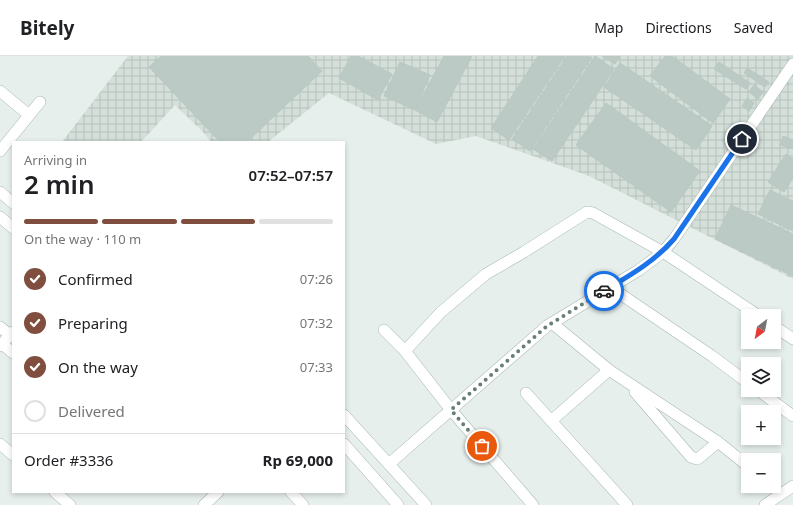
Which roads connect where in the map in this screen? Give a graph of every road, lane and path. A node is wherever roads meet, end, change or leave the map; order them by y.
1 (793, 64) edge
2 (0, 91) edge
3 (40, 102) dead end
4 (29, 115) junction
5 (0, 151) edge
6 (0, 192) edge
7 (12, 202) edge
8 (0, 217) edge
9 (12, 227) edge
10 (663, 252) junction
11 (610, 287) junction
12 (748, 309) edge
13 (552, 323) junction
14 (0, 327) edge
15 (384, 330) dead end
16 (781, 331) edge
17 (6, 339) edge
18 (793, 339) edge
19 (12, 351) edge
20 (405, 351) junction
21 (609, 370) junction
22 (741, 378) edge
23 (628, 383) junction
24 (526, 393) dead end
25 (767, 397) edge
26 (451, 410) junction
27 (345, 416) edge
28 (793, 416) edge
29 (551, 421) junction
30 (718, 442) junction
31 (345, 445) edge
32 (741, 460) edge
33 (389, 464) junction
34 (793, 486) edge
35 (781, 488) edge
36 (56, 493) edge
37 (217, 493) edge
38 (292, 493) edge
39 (775, 493) edge
40 (70, 505) edge
41 (204, 505) edge
42 (302, 505) edge
43 (398, 505) edge
44 (426, 505) edge
45 (534, 505) edge
46 (626, 505) edge
47 (765, 505) edge

1 - 10 street
2 - 4 street
3 - 4 street
4 - 5 street
6 - 7 street
8 - 9 street
10 - 11 street
10 - 12 street
10 - 20 street
11 - 13 street
11 - 22 street
13 - 21 street
13 - 26 street
14 - 17 street
15 - 20 street
16 - 18 street
17 - 19 street
20 - 26 street
21 - 23 street
21 - 29 street
23 - 30 street
23 - 30 street
24 - 29 street
25 - 28 street
26 - 33 street
26 - 45 street
27 - 33 street
29 - 46 street
30 - 32 street
31 - 43 street
33 - 44 street
34 - 35 street
36 - 40 street
37 - 41 street
38 - 42 street
39 - 47 street

